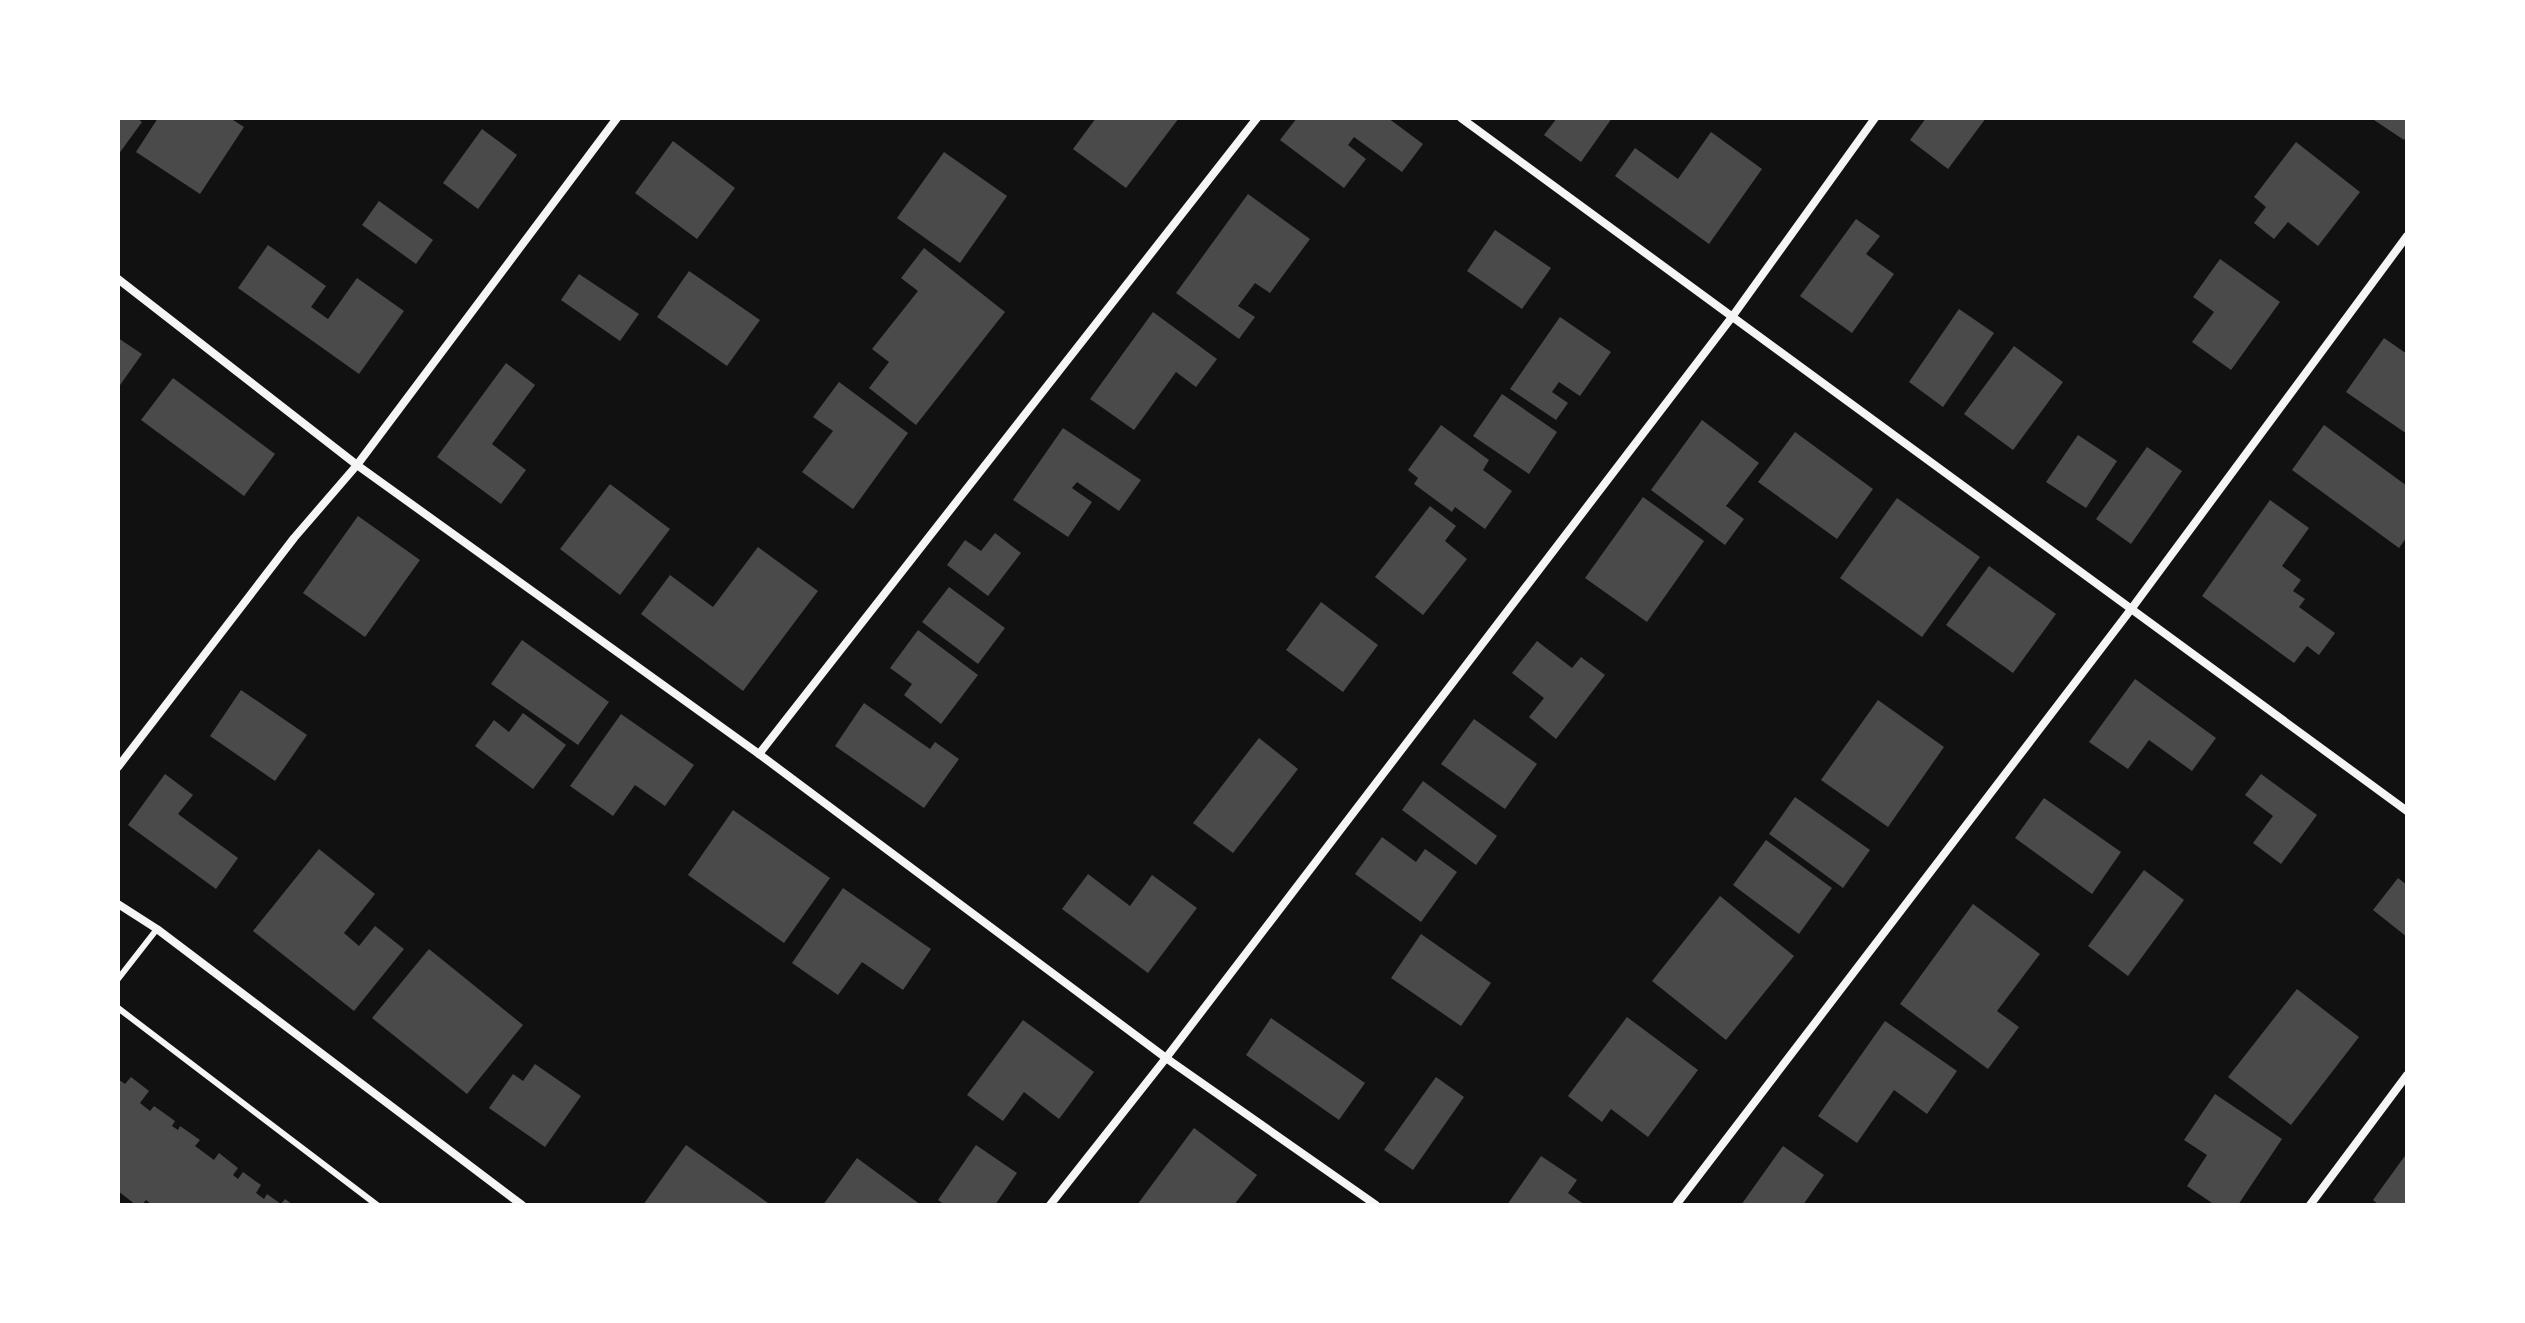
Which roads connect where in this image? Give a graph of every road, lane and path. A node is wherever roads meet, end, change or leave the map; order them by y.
1 (617, 118) edge
2 (1257, 118) edge
3 (1461, 118) edge
4 (1875, 118) edge
5 (2407, 236) edge
6 (118, 279) edge
7 (1732, 317) junction
8 (357, 465) junction
9 (2132, 608) junction
10 (759, 754) junction
11 (118, 767) edge
12 (2407, 811) edge
13 (118, 904) edge
14 (157, 929) junction
15 (118, 979) edge
16 (118, 1008) edge
17 (1166, 1058) junction
18 (2407, 1075) edge
19 (366, 1197) junction
20 (361, 1205) edge
21 (377, 1205) edge
22 (522, 1205) edge
23 (1050, 1205) edge
24 (1376, 1205) edge
25 (1676, 1205) edge
26 (2310, 1205) edge

1 - 8 street
2 - 10 street
3 - 7 street
4 - 7 street
5 - 9 street
6 - 8 street
7 - 9 street
7 - 17 street
8 - 10 street
8 - 11 street
9 - 12 street
9 - 25 street
10 - 17 street
13 - 14 street
14 - 15 lane
14 - 22 street
16 - 19 lane
17 - 23 street
17 - 24 street
18 - 26 street
19 - 20 lane
19 - 21 lane

